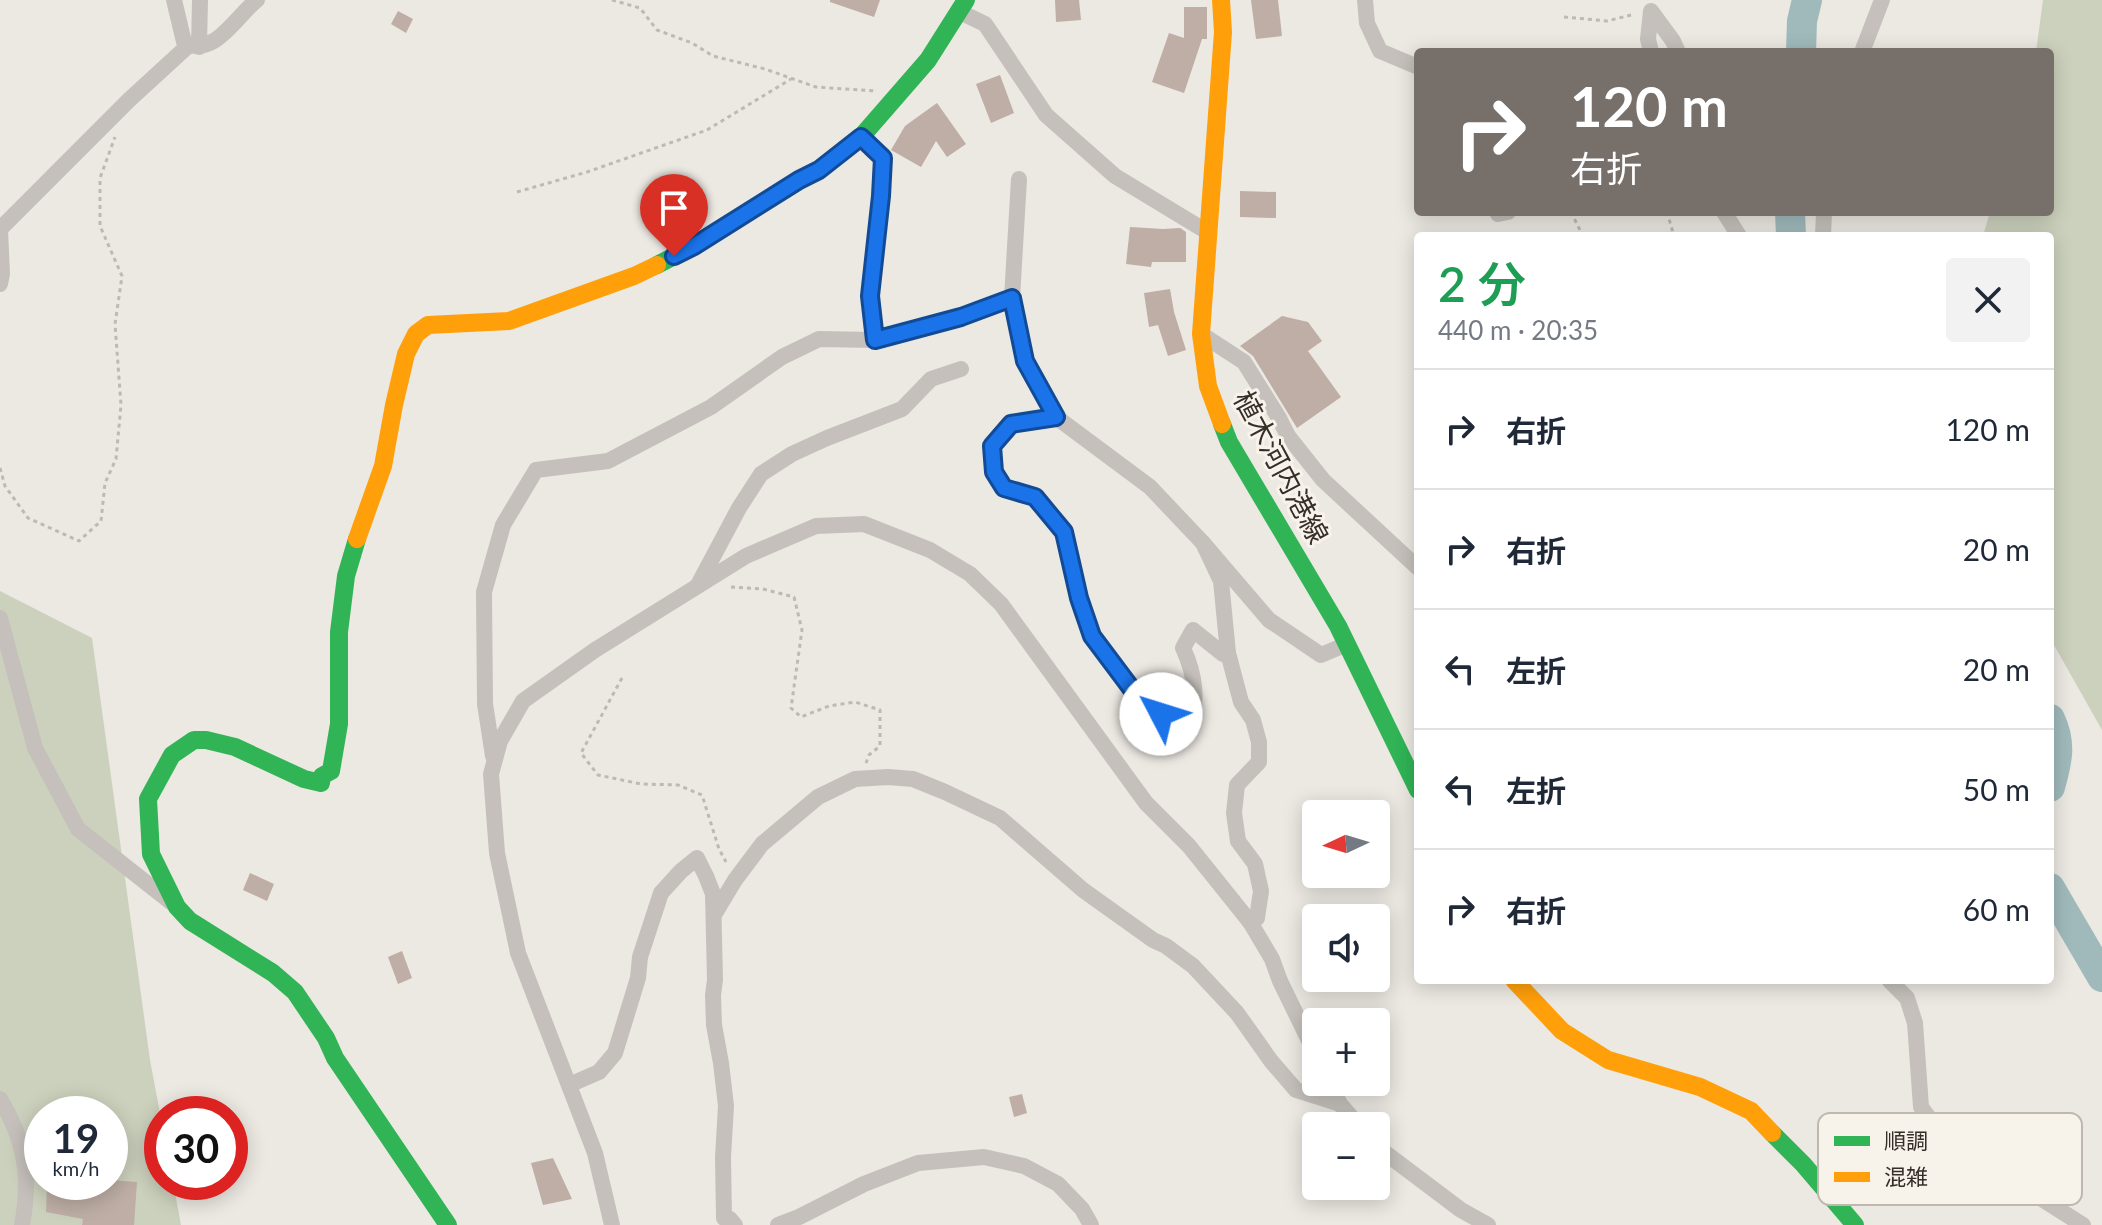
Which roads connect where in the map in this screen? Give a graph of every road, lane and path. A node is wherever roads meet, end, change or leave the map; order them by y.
1 (174, 0) edge
2 (200, 0) edge
3 (257, 0) edge
4 (612, 0) edge
5 (1221, 0) edge
6 (1365, 0) edge
7 (1882, 0) edge
8 (963, 6) edge
9 (1651, 11) junction
10 (1564, 17) dead end
11 (194, 46) junction
12 (1650, 48) edge
13 (1676, 48) edge
14 (1864, 48) edge
15 (1414, 65) edge
16 (791, 79) junction
17 (899, 93) junction
18 (129, 100) junction
19 (861, 137) junction
20 (1019, 179) dead end
21 (517, 192) dead end
22 (1209, 233) junction
23 (0, 284) edge
24 (1012, 298) junction
25 (1201, 334) junction
26 (875, 340) junction
27 (961, 369) dead end
28 (1056, 417) junction
29 (0, 468) edge
30 (1203, 543) junction
31 (1414, 564) edge
32 (697, 586) junction
33 (732, 587) dead end
34 (0, 618) edge
35 (1347, 644) junction
36 (1228, 653) junction
37 (622, 678) dead end
38 (494, 764) junction
39 (862, 778) junction
40 (1414, 781) edge
41 (735, 880) junction
42 (177, 907) junction
43 (714, 915) junction
44 (1250, 922) junction
45 (1518, 984) edge
46 (1893, 984) edge
47 (1302, 1026) edge
48 (569, 1085) junction
49 (1336, 1096) edge
50 (0, 1099) edge
51 (1340, 1104) junction
52 (1347, 1112) edge
53 (1925, 1113) edge
54 (1390, 1157) edge
55 (1818, 1182) edge
56 (1838, 1205) edge
57 (2051, 1205) edge
58 (22, 1225) edge
59 (448, 1225) edge
60 (612, 1225) edge
61 (735, 1225) edge
62 (778, 1225) edge
63 (1091, 1225) edge
64 (1488, 1225) edge
65 (1855, 1225) edge
66 (2083, 1225) edge

1 - 11 street
2 - 11 street
3 - 11 street
4 - 16 path
5 - 22 street, 植木河内港線
6 - 15 street
7 - 14 street
8 - 17 street
8 - 22 street
9 - 10 path
9 - 12 street
9 - 13 street
11 - 18 street
16 - 17 path
16 - 21 path
17 - 19 street
18 - 23 street
18 - 29 path
19 - 26 street
19 - 42 street
20 - 24 street
22 - 25 street, 植木河内港線
24 - 26 street
24 - 28 street
25 - 31 street
25 - 35 street, 植木河内港線
26 - 38 street
27 - 32 street
28 - 30 street
28 - 36 street
30 - 35 street
30 - 36 street
32 - 38 street
32 - 44 street
33 - 39 path
34 - 42 street
35 - 40 street, 植木河内港線
36 - 44 street
37 - 41 path
38 - 48 street
39 - 41 street
39 - 51 street
41 - 43 street
42 - 59 street
43 - 48 street
43 - 61 street
44 - 47 street
45 - 55 street
46 - 53 street
48 - 60 street
49 - 51 street
50 - 58 street
51 - 52 street
54 - 64 street
56 - 65 street
57 - 66 street
62 - 63 street

